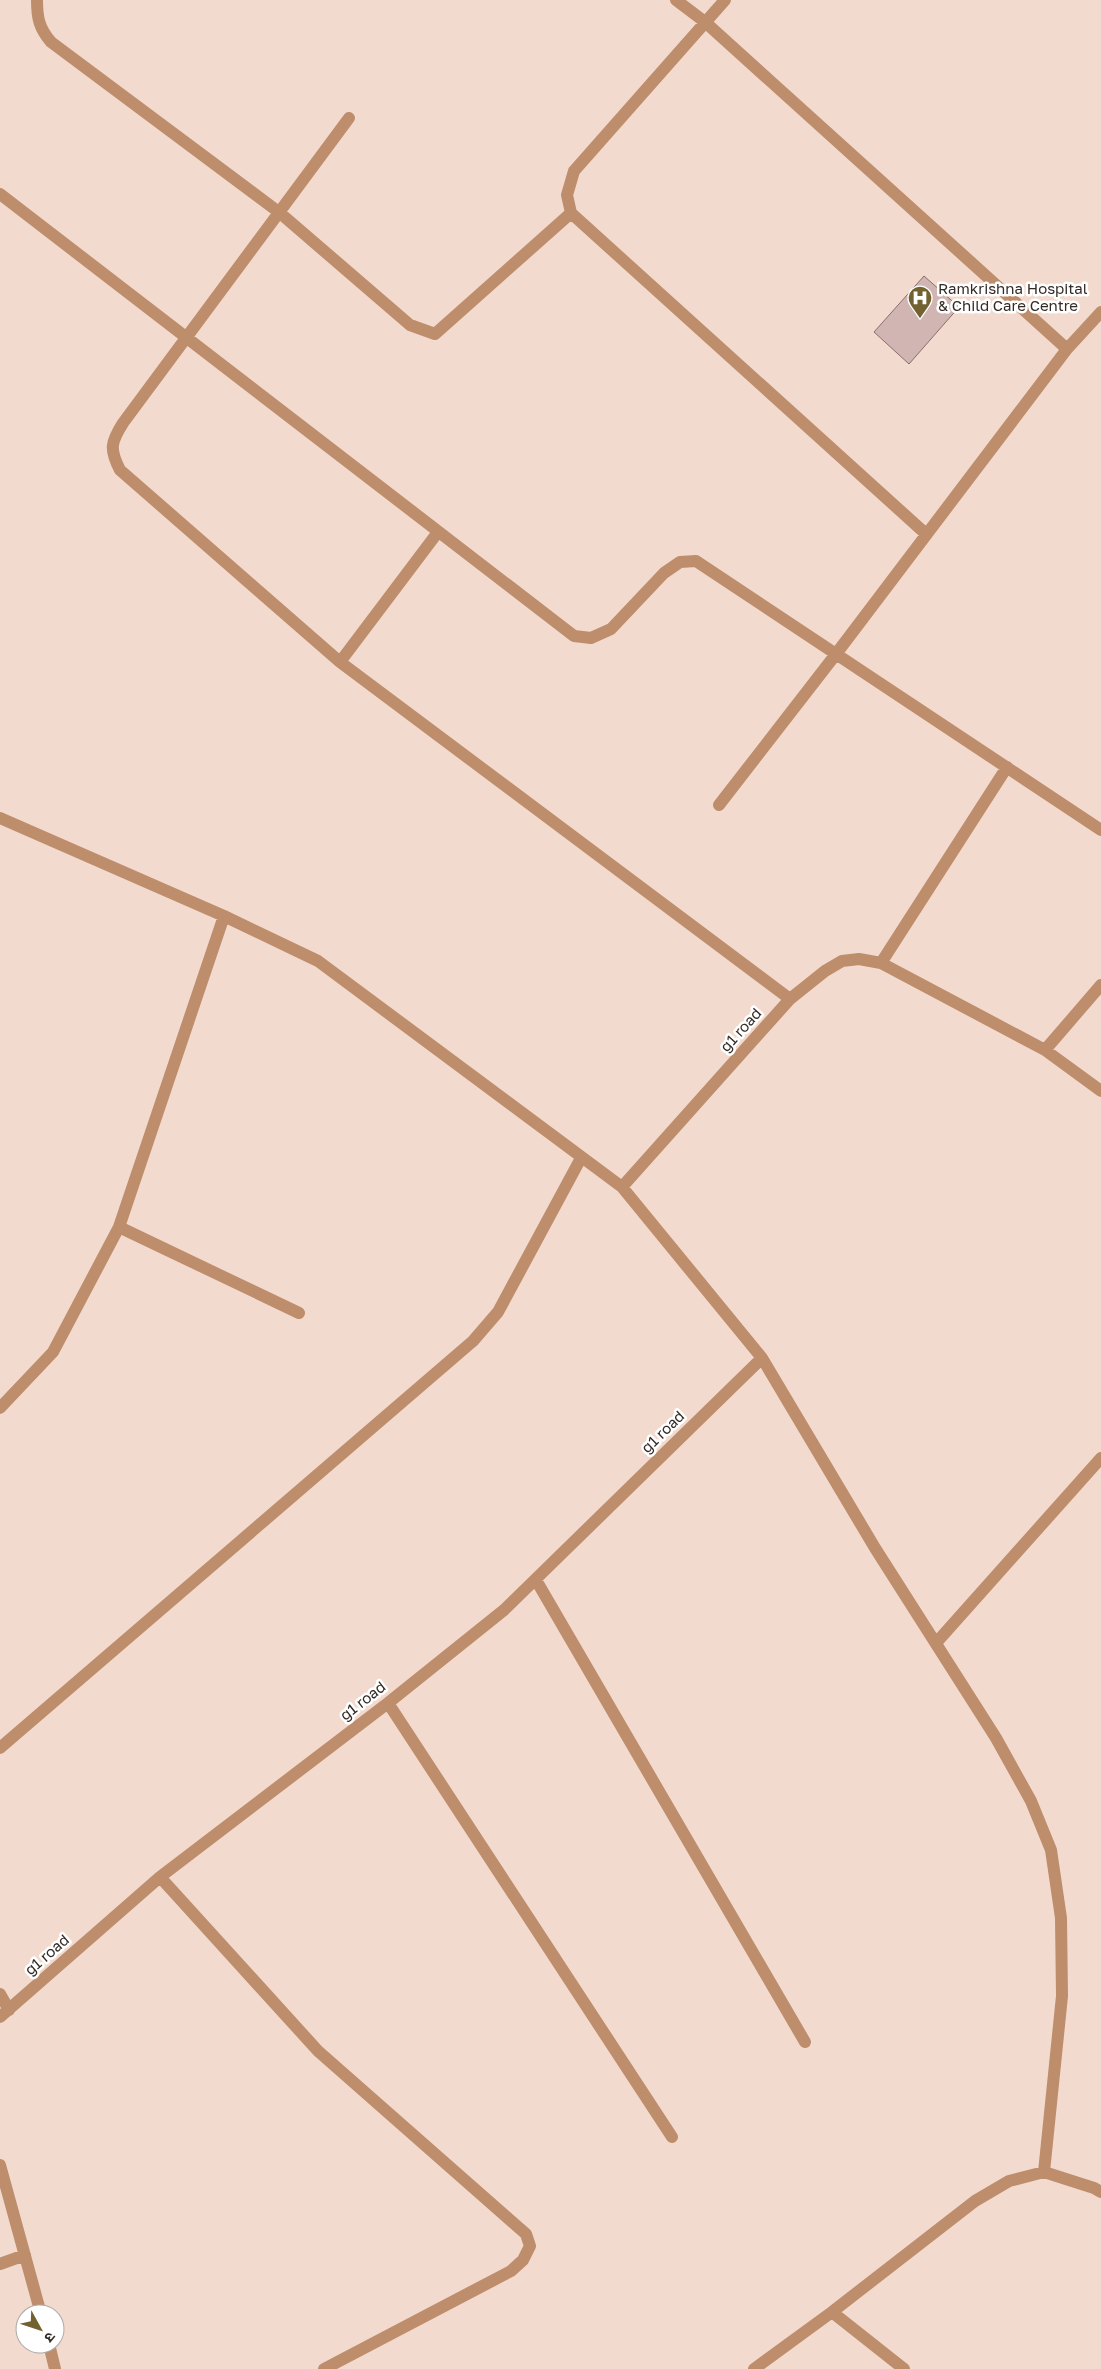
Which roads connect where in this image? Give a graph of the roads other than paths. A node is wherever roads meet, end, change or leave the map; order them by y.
1 (37, 0) edge
2 (676, 0) edge
3 (725, 0) edge
4 (706, 22) junction
5 (349, 118) dead end
6 (0, 194) edge
7 (280, 213) junction
8 (571, 213) junction
9 (1101, 312) edge
10 (185, 338) junction
11 (1067, 349) junction
12 (438, 532) junction
13 (926, 534) junction
14 (836, 654) junction
15 (340, 662) junction
16 (1007, 767) junction
17 (718, 805) dead end
18 (0, 818) edge
19 (1101, 830) edge
20 (224, 916) junction
21 (881, 963) junction
22 (1101, 985) edge
23 (790, 999) junction
24 (1045, 1050) junction
25 (1101, 1091) edge
26 (581, 1158) junction
27 (622, 1187) junction
28 (119, 1227) junction
29 (299, 1313) dead end
30 (762, 1358) junction
31 (0, 1408) edge
32 (1101, 1458) edge
33 (536, 1580) junction
34 (936, 1643) junction
35 (388, 1703) junction
36 (0, 1748) edge
37 (160, 1878) junction
38 (0, 1994) edge
39 (5, 2013) edge
40 (805, 2042) dead end
41 (672, 2137) dead end
42 (0, 2165) edge
43 (1044, 2172) junction
44 (1101, 2192) edge
45 (25, 2255) junction
46 (0, 2264) edge
47 (38, 2304) edge
48 (832, 2312) junction
49 (51, 2354) edge
50 (55, 2369) edge
51 (324, 2369) edge
52 (754, 2369) edge
53 (904, 2369) edge

1 - 7 street
2 - 4 street
3 - 4 street
4 - 8 street
4 - 11 street
5 - 7 street
6 - 10 street
7 - 8 street
7 - 10 street
8 - 13 street
9 - 11 street
10 - 12 street
10 - 15 street
11 - 13 street
12 - 14 street
12 - 15 street
13 - 14 street
14 - 16 street
14 - 17 street
15 - 23 street
16 - 19 street
16 - 21 street
18 - 20 street
20 - 26 street
20 - 28 street
21 - 23 street, g1 road
21 - 24 street, g1 road
22 - 24 street
23 - 27 street, g1 road
24 - 25 street, g1 road
26 - 27 street
26 - 36 street
27 - 30 street
28 - 29 street
28 - 31 street
30 - 33 street, g1 road
30 - 34 street
32 - 34 street
33 - 35 street, g1 road
33 - 40 street
34 - 43 street
35 - 37 street, g1 road
35 - 41 street
37 - 39 street, g1 road
37 - 51 street
38 - 39 street
42 - 45 street
43 - 44 street
43 - 48 street
45 - 46 street
45 - 47 street
48 - 52 street
48 - 53 street
49 - 50 street

